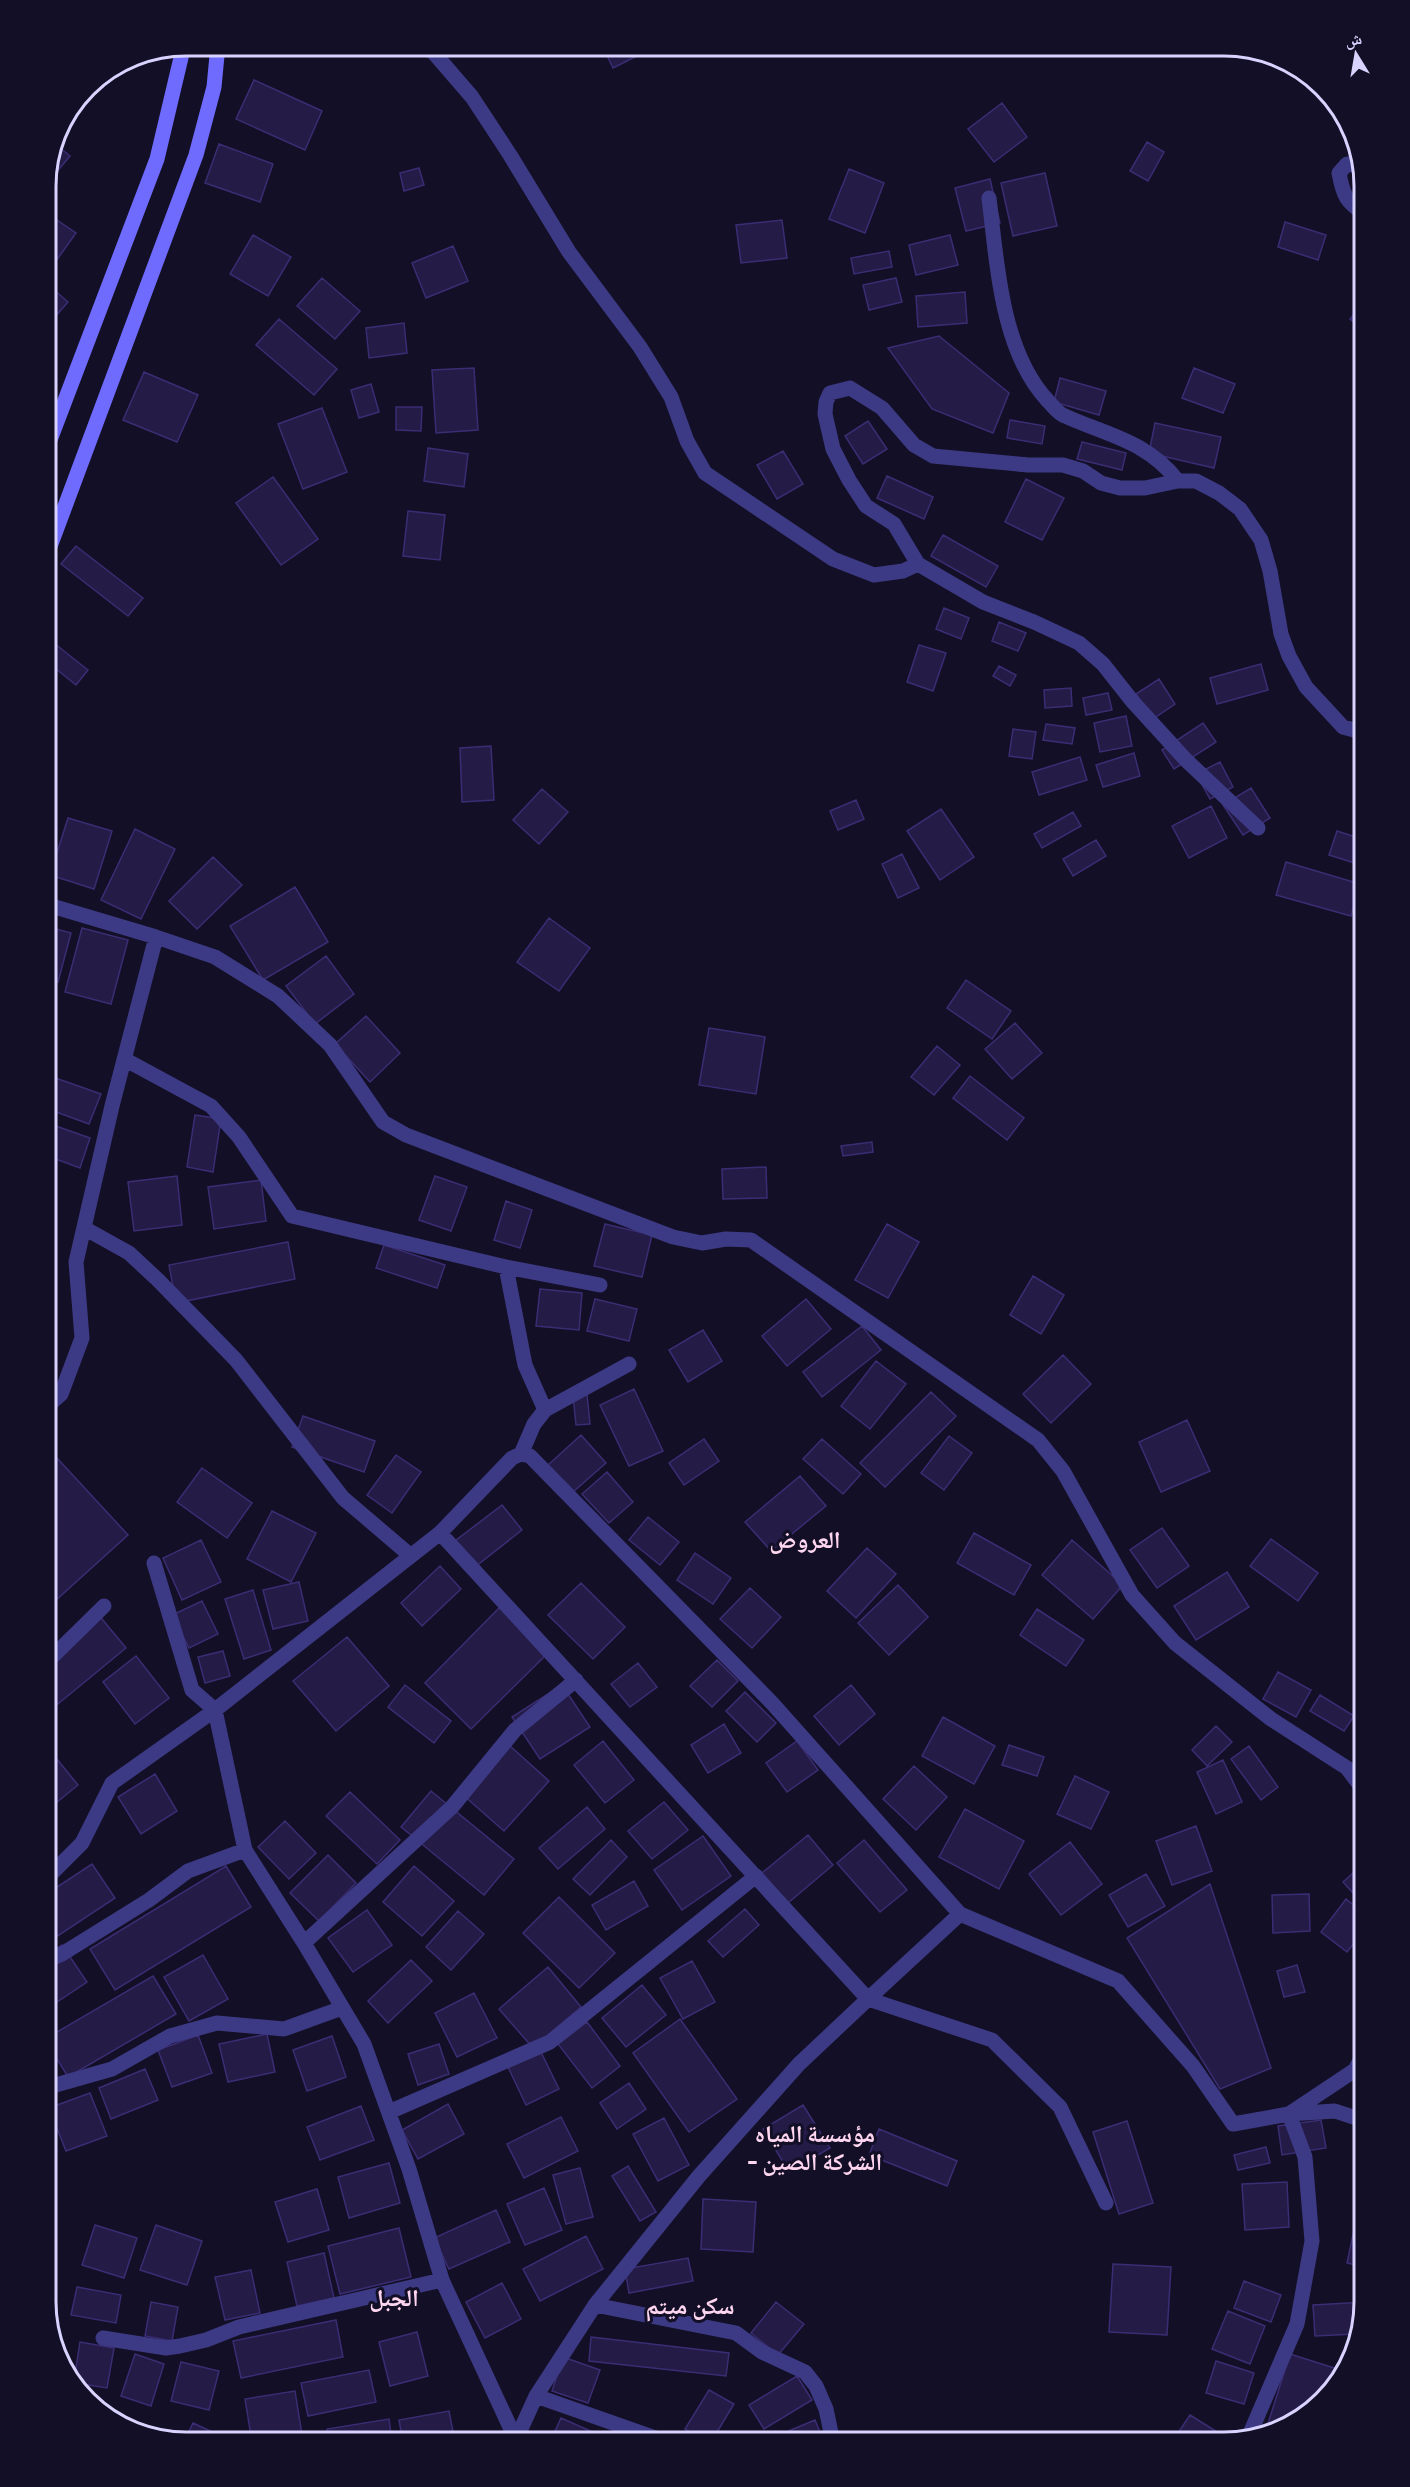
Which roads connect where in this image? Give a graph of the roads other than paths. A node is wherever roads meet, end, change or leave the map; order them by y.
1 (181, 56) edge
2 (217, 56) edge
3 (437, 56) edge
4 (1352, 165) edge
5 (989, 198) dead end
6 (1354, 207) edge
7 (56, 424) edge
8 (1178, 481) junction
9 (56, 530) edge
10 (918, 564) junction
11 (1354, 730) edge
12 (1258, 828) dead end
13 (56, 907) edge
14 (156, 936) junction
15 (124, 1059) junction
16 (84, 1228) junction
17 (506, 1267) junction
18 (600, 1285) dead end
19 (629, 1364) dead end
20 (56, 1398) edge
21 (545, 1410) junction
22 (521, 1454) junction
23 (440, 1533) junction
24 (411, 1556) junction
25 (154, 1563) dead end
26 (104, 1606) dead end
27 (56, 1653) edge
28 (576, 1680) junction
29 (215, 1710) junction
30 (1354, 1777) edge
31 (245, 1850) junction
32 (56, 1869) edge
33 (756, 1876) junction
34 (960, 1914) junction
35 (304, 1943) junction
36 (56, 1956) edge
37 (868, 1999) junction
38 (342, 2008) junction
39 (1354, 2071) edge
40 (56, 2085) edge
41 (389, 2112) junction
42 (1289, 2114) junction
43 (1354, 2117) edge
44 (1106, 2203) dead end
45 (442, 2280) junction
46 (595, 2305) junction
47 (103, 2338) dead end
48 (536, 2396) junction
49 (1252, 2428) edge
50 (511, 2431) edge
51 (520, 2431) edge
52 (637, 2431) edge
53 (831, 2432) edge

1 - 7 main road
2 - 9 main road
3 - 10 street
4 - 6 street
5 - 8 street
8 - 10 street
8 - 11 street
10 - 12 street
13 - 14 street
14 - 15 street
14 - 30 street
15 - 16 street
15 - 17 street
16 - 20 street
16 - 24 street
17 - 18 street
17 - 21 street
19 - 21 street
21 - 22 street
22 - 23 street
22 - 34 street
23 - 24 street
23 - 28 street
24 - 29 street
25 - 29 street
26 - 27 street
28 - 33 street
28 - 35 street
29 - 31 street
29 - 32 street
31 - 35 street
31 - 36 street
33 - 37 street
33 - 41 street
34 - 37 street
34 - 42 street
35 - 38 street
37 - 44 street
37 - 46 street
38 - 40 street
38 - 41 street
39 - 42 street
41 - 45 street
42 - 43 street
42 - 49 street
45 - 47 street
45 - 50 street
46 - 48 street
46 - 53 street
48 - 51 street
48 - 52 street

